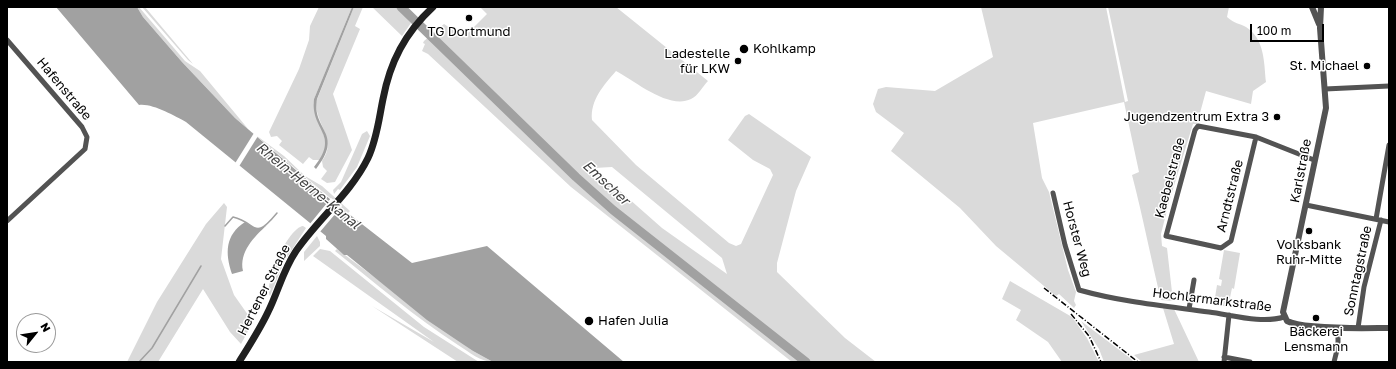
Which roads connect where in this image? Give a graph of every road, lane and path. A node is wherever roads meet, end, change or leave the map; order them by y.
1 (432, 7) edge
2 (1312, 7) edge
3 (1321, 7) edge
4 (1320, 28) junction
5 (7, 40) edge
6 (1389, 86) edge
7 (1325, 88) junction
8 (1256, 137) junction
9 (1389, 145) edge
10 (1314, 160) junction
11 (1053, 193) dead end
12 (1306, 205) junction
13 (1379, 219) junction
14 (7, 221) edge
15 (1389, 222) edge
16 (1166, 236) joint
17 (1194, 280) dead end
18 (1080, 290) joint
19 (1189, 309) junction
20 (1229, 315) junction
21 (1284, 317) junction
22 (1338, 328) junction
23 (1358, 328) junction
24 (1389, 328) edge
25 (1224, 360) edge
26 (239, 362) edge
27 (1250, 362) edge
28 (1334, 362) edge

1 - 26 main road, Hertener Straße
2 - 4 street, Karlstraße
3 - 4 street, Karlstraße
4 - 7 street, Karlstraße
5 - 14 street, Hafenstraße
6 - 7 street
7 - 10 street, Karlstraße
8 - 10 street
8 - 16 street, Kaebelstraße
8 - 16 street, Arndtstraße
9 - 13 street, Sonntagstraße
10 - 12 street, Karlstraße
11 - 18 street, Horster Weg
12 - 13 street
12 - 21 street, Karlstraße
13 - 15 street
13 - 23 street, Sonntagstraße
17 - 19 street
18 - 19 street, Hochlarmarkstraße
19 - 20 street, Hochlarmarkstraße
20 - 21 street, Hochlarmarkstraße
20 - 25 street
21 - 22 street, Hochlarmarkstraße
22 - 23 street, Hochlarmarkstraße
22 - 28 street
23 - 24 street, Hochlarmarkstraße
25 - 27 street

